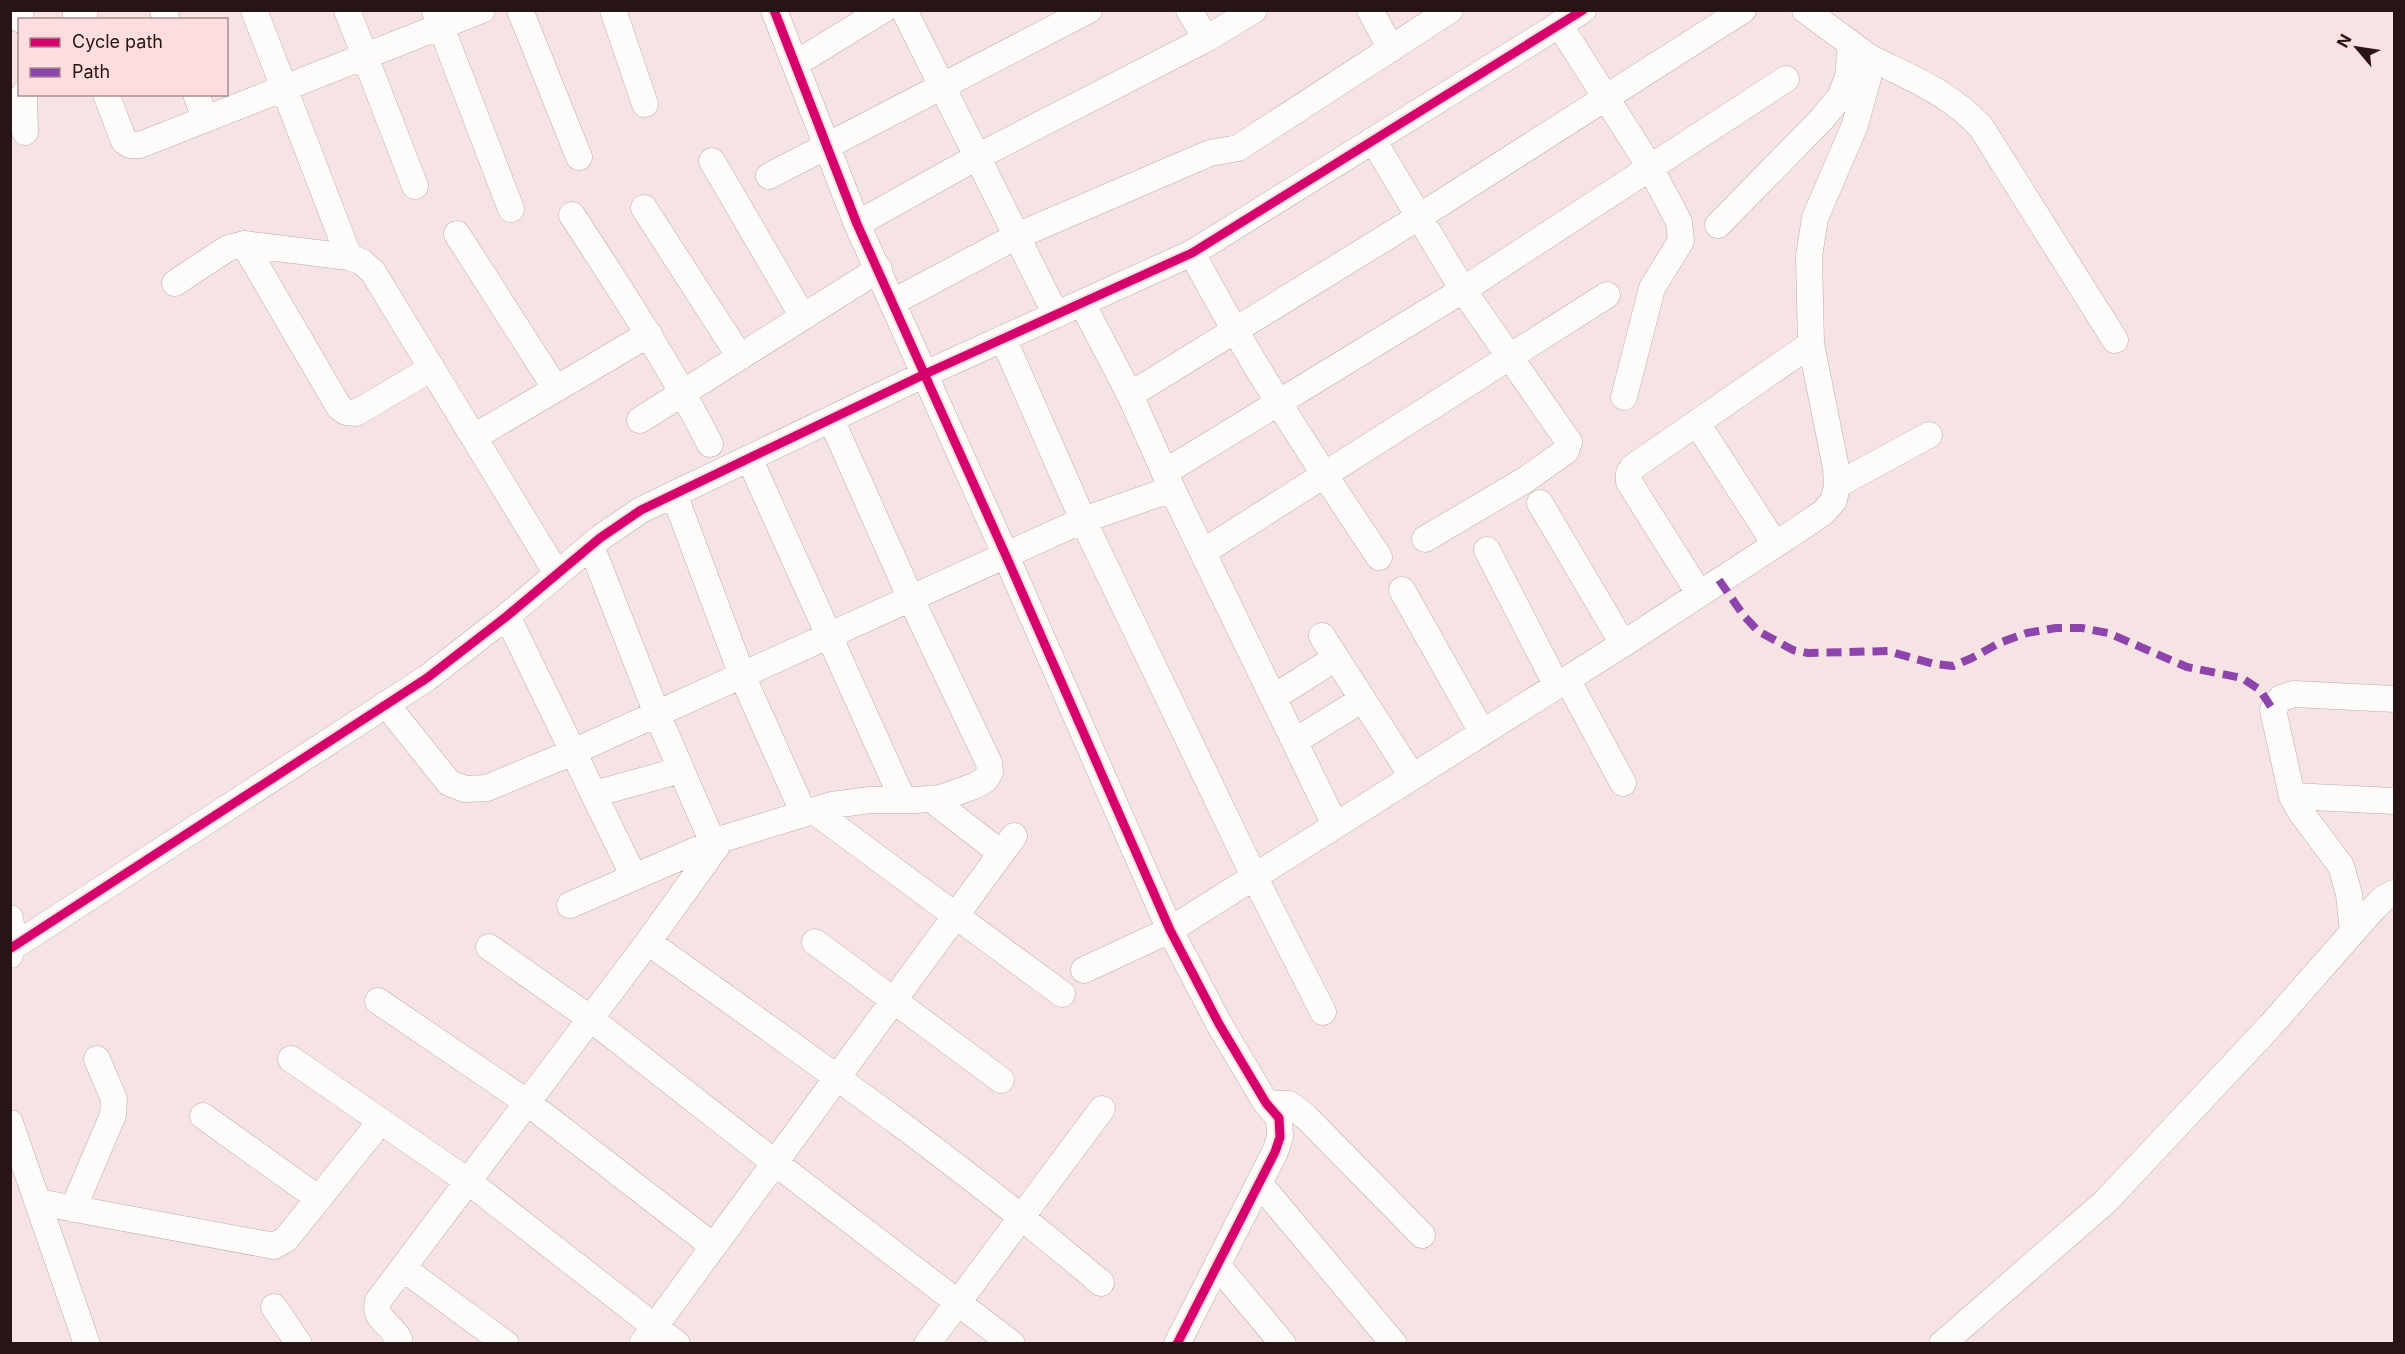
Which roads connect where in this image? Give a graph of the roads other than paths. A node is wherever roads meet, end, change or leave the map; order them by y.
1 (254, 10) edge
2 (347, 10) edge
3 (482, 10) edge
4 (520, 10) edge
5 (613, 10) edge
6 (774, 10) edge
7 (883, 10) edge
8 (904, 10) edge
9 (1089, 10) edge
10 (1189, 10) edge
11 (1254, 10) edge
12 (1370, 10) edge
13 (1450, 10) edge
14 (1583, 10) edge
15 (1743, 10) edge
16 (1805, 10) edge
17 (438, 19) edge
18 (1559, 24) junction
19 (1206, 39) junction
20 (1391, 49) junction
21 (1860, 50) junction
22 (365, 56) junction
23 (795, 64) junction
24 (1786, 79) dead end
25 (284, 87) junction
26 (942, 87) junction
27 (24, 96) edge
28 (107, 96) edge
29 (197, 96) edge
30 (1607, 99) junction
31 (645, 104) dead end
32 (205, 118) junction
33 (26, 132) dead end
34 (1373, 140) junction
35 (827, 146) junction
36 (579, 157) dead end
37 (977, 157) junction
38 (712, 161) dead end
39 (1650, 167) junction
40 (769, 176) dead end
41 (415, 186) dead end
42 (644, 208) dead end
43 (511, 209) dead end
44 (572, 215) dead end
45 (1419, 217) junction
46 (856, 224) junction
47 (1718, 225) dead end
48 (458, 234) dead end
49 (1017, 236) junction
50 (244, 244) junction
51 (1192, 253) junction
52 (349, 257) junction
53 (879, 269) junction
54 (175, 283) dead end
55 (1463, 290) junction
56 (1607, 295) dead end
57 (893, 302) junction
58 (1082, 303) junction
59 (1056, 315) junction
60 (803, 317) junction
61 (1233, 330) junction
62 (649, 334) junction
63 (1003, 338) junction
64 (2115, 340) dead end
65 (1811, 344) junction
66 (740, 357) junction
67 (1509, 357) junction
68 (432, 368) junction
69 (925, 374) junction
70 (556, 388) junction
71 (684, 392) junction
72 (1130, 395) junction
73 (1624, 397) dead end
74 (1278, 405) junction
75 (831, 419) junction
76 (640, 420) dead end
77 (1697, 423) junction
78 (1929, 435) dead end
79 (474, 437) junction
80 (710, 444) dead end
81 (749, 458) junction
82 (1324, 475) junction
83 (1168, 480) junction
84 (1838, 486) junction
85 (674, 494) junction
86 (1540, 503) dead end
87 (1083, 520) junction
88 (1425, 539) dead end
89 (1775, 544) junction
90 (591, 546) junction
91 (1486, 550) dead end
92 (1203, 552) junction
93 (1006, 556) junction
94 (1379, 557) dead end
95 (557, 574) junction
96 (1402, 590) dead end
97 (1699, 593) junction
98 (910, 598) junction
99 (507, 616) junction
100 (829, 636) junction
101 (1322, 636) dead end
102 (1623, 644) junction
103 (1336, 658) junction
104 (742, 675) junction
105 (1562, 682) junction
106 (1274, 697) junction
107 (1363, 699) junction
108 (2394, 699) edge
109 (386, 704) junction
110 (657, 714) junction
111 (1482, 732) junction
112 (1295, 741) junction
113 (573, 752) junction
114 (681, 770) junction
115 (1412, 776) junction
116 (1623, 783) dead end
117 (594, 794) junction
118 (2292, 796) junction
119 (931, 799) junction
120 (903, 800) junction
121 (2394, 801) edge
122 (809, 812) junction
123 (1335, 825) junction
124 (717, 841) junction
125 (1254, 876) junction
126 (634, 877) junction
127 (2394, 893) edge
128 (570, 905) dead end
129 (955, 915) junction
130 (10, 918) edge
131 (1170, 930) junction
132 (2353, 932) junction
133 (648, 942) junction
134 (816, 942) dead end
135 (489, 947) dead end
136 (11, 951) edge
137 (1084, 970) dead end
138 (1062, 994) dead end
139 (893, 1000) junction
140 (378, 1001) dead end
141 (1323, 1012) dead end
142 (591, 1018) junction
143 (98, 1059) dead end
144 (291, 1059) dead end
145 (837, 1077) junction
146 (1001, 1080) dead end
147 (528, 1103) junction
148 (1266, 1103) junction
149 (1102, 1109) dead end
150 (203, 1116) dead end
151 (381, 1121) junction
152 (10, 1123) edge
153 (774, 1162) junction
154 (469, 1182) junction
155 (1259, 1183) junction
156 (319, 1199) junction
157 (38, 1202) junction
158 (73, 1209) junction
159 (1022, 1216) junction
160 (1422, 1235) dead end
161 (713, 1246) junction
162 (1217, 1265) junction
163 (404, 1269) junction
164 (1101, 1283) dead end
165 (958, 1301) junction
166 (274, 1308) dead end
167 (649, 1334) edge
168 (87, 1344) edge
169 (299, 1344) edge
170 (396, 1344) edge
171 (506, 1344) edge
172 (677, 1344) edge
173 (927, 1344) edge
174 (1012, 1344) edge
175 (1177, 1344) edge
176 (1283, 1344) edge
177 (1394, 1344) edge
178 (1942, 1344) edge

1 - 25 street
2 - 22 street
3 - 17 street
4 - 36 street
5 - 31 street
6 - 23 street
7 - 23 street
8 - 26 street
9 - 26 street
10 - 19 street
11 - 19 street
12 - 20 street
13 - 20 street
14 - 18 street
15 - 30 street
16 - 21 street
17 - 22 street
17 - 43 street
18 - 30 street
18 - 34 street
19 - 37 street
20 - 49 street
21 - 47 street
21 - 64 street
21 - 65 street
22 - 25 street
22 - 41 street
23 - 35 street
24 - 39 street
25 - 32 street
25 - 52 street
26 - 35 street
26 - 37 street
27 - 33 street
28 - 32 street
29 - 32 street
30 - 39 street
30 - 45 street
34 - 45 street
34 - 51 street
35 - 40 street
35 - 46 street
37 - 46 street
37 - 49 street
38 - 60 street
39 - 55 street
39 - 73 street
42 - 66 street
44 - 62 street
45 - 55 street
45 - 61 street
46 - 53 street
48 - 70 street
49 - 57 street
49 - 59 street
50 - 52 street
50 - 54 street
50 - 68 street
51 - 58 street
51 - 61 street
52 - 68 street
53 - 57 street
53 - 60 street
55 - 67 street
55 - 74 street
56 - 67 street
57 - 69 street
58 - 59 street
58 - 72 street
59 - 63 street
60 - 66 street
61 - 72 street
61 - 74 street
62 - 70 street
62 - 71 street
63 - 69 street
63 - 87 street
65 - 77 street
65 - 84 street
66 - 71 street
67 - 82 street
67 - 88 street
68 - 79 street
69 - 75 street
69 - 93 street
70 - 79 street
71 - 76 street
71 - 80 street
72 - 83 street
74 - 82 street
74 - 83 street
75 - 81 street
75 - 98 street
77 - 89 street
77 - 97 street
78 - 84 street
79 - 95 street
81 - 85 street
81 - 100 street
82 - 92 street
82 - 94 street
83 - 87 street
83 - 92 street
84 - 89 street
85 - 90 street
85 - 104 street
86 - 102 street
87 - 93 street
87 - 125 street
89 - 97 street
90 - 95 street
90 - 110 street
91 - 105 street
92 - 106 street
93 - 98 street
93 - 131 street
95 - 99 street
96 - 111 street
97 - 102 street
98 - 100 street
98 - 119 street
99 - 109 street
99 - 113 street
100 - 104 street
100 - 120 street
101 - 103 street
102 - 105 street
103 - 106 street
103 - 107 street
104 - 110 street
104 - 122 street
105 - 111 street
105 - 116 street
106 - 112 street
107 - 112 street
107 - 115 street
108 - 118 street
109 - 113 street
109 - 136 street
110 - 113 street
110 - 114 street
111 - 115 street
112 - 123 street
113 - 117 street
114 - 117 street
114 - 124 street
115 - 123 street
117 - 126 street
118 - 121 street
118 - 132 street
119 - 120 street
119 - 129 street
120 - 122 street
122 - 124 street
122 - 129 street
123 - 125 street
124 - 126 street
124 - 133 street
125 - 131 street
125 - 141 street
126 - 128 street
127 - 132 street
129 - 138 street
129 - 139 street
130 - 136 street
131 - 137 street
131 - 148 street
132 - 178 street
133 - 142 street
133 - 145 street
134 - 139 street
135 - 142 street
139 - 145 street
139 - 146 street
140 - 147 street
142 - 147 street
142 - 153 street
143 - 158 street
144 - 151 street
145 - 153 street
145 - 159 street
147 - 154 street
147 - 161 street
148 - 155 street
148 - 160 street
149 - 159 street
150 - 156 street
151 - 154 street
151 - 156 street
152 - 157 street
153 - 161 street
153 - 165 street
154 - 163 street
154 - 167 street
155 - 162 street
155 - 177 street
156 - 158 street
157 - 158 street
157 - 168 street
159 - 164 street
159 - 165 street
161 - 167 street
162 - 175 street
162 - 176 street
163 - 170 street
163 - 171 street
165 - 173 street
165 - 174 street
166 - 169 street
167 - 172 street

